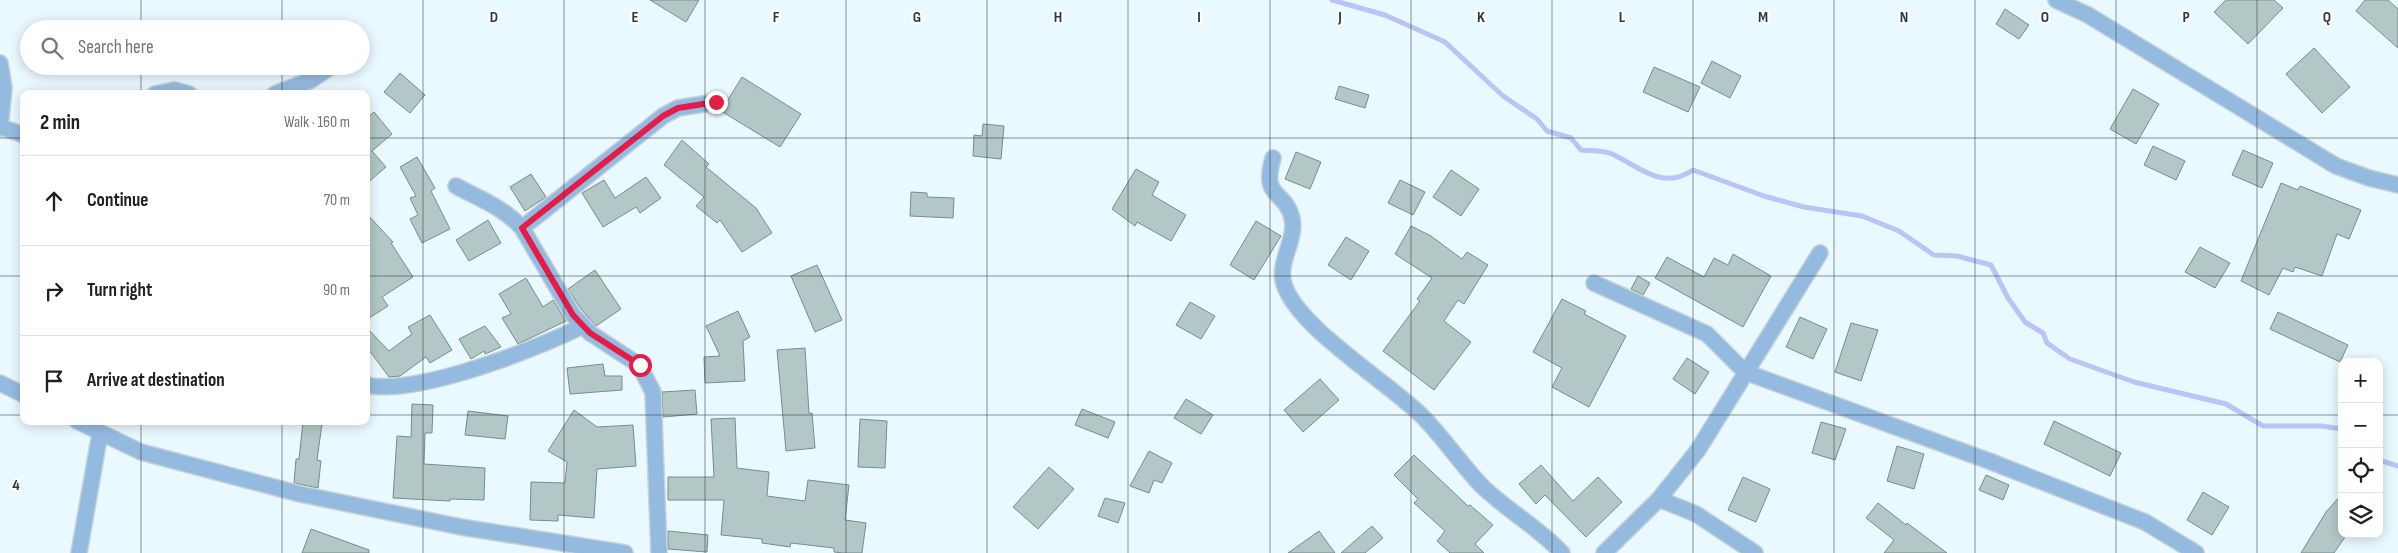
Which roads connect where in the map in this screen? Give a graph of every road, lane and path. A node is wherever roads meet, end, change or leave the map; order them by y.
1 (2056, 0) edge
2 (0, 64) edge
3 (318, 75) edge
4 (285, 90) edge
5 (716, 102) dead end
6 (0, 128) edge
7 (20, 134) edge
8 (1273, 158) dead end
9 (2398, 185) edge
10 (456, 186) dead end
11 (522, 228) junction
12 (1820, 253) dead end
13 (1594, 282) dead end
14 (583, 326) junction
15 (1745, 372) junction
16 (0, 383) edge
17 (370, 386) edge
18 (20, 393) edge
19 (85, 425) edge
20 (100, 433) junction
21 (1659, 499) junction
22 (78, 553) edge
23 (625, 553) edge
24 (659, 553) edge
25 (1562, 553) edge
26 (1604, 553) edge
27 (1755, 553) edge
28 (2196, 553) edge

1 - 9 street
2 - 6 street
3 - 4 street
5 - 11 street
6 - 7 street
8 - 25 street
10 - 11 street
11 - 14 street
12 - 15 street
13 - 15 street
14 - 17 street
14 - 24 street
15 - 21 street
15 - 28 street
16 - 18 street
19 - 20 street
20 - 22 street
20 - 23 street
21 - 26 street
21 - 27 street

